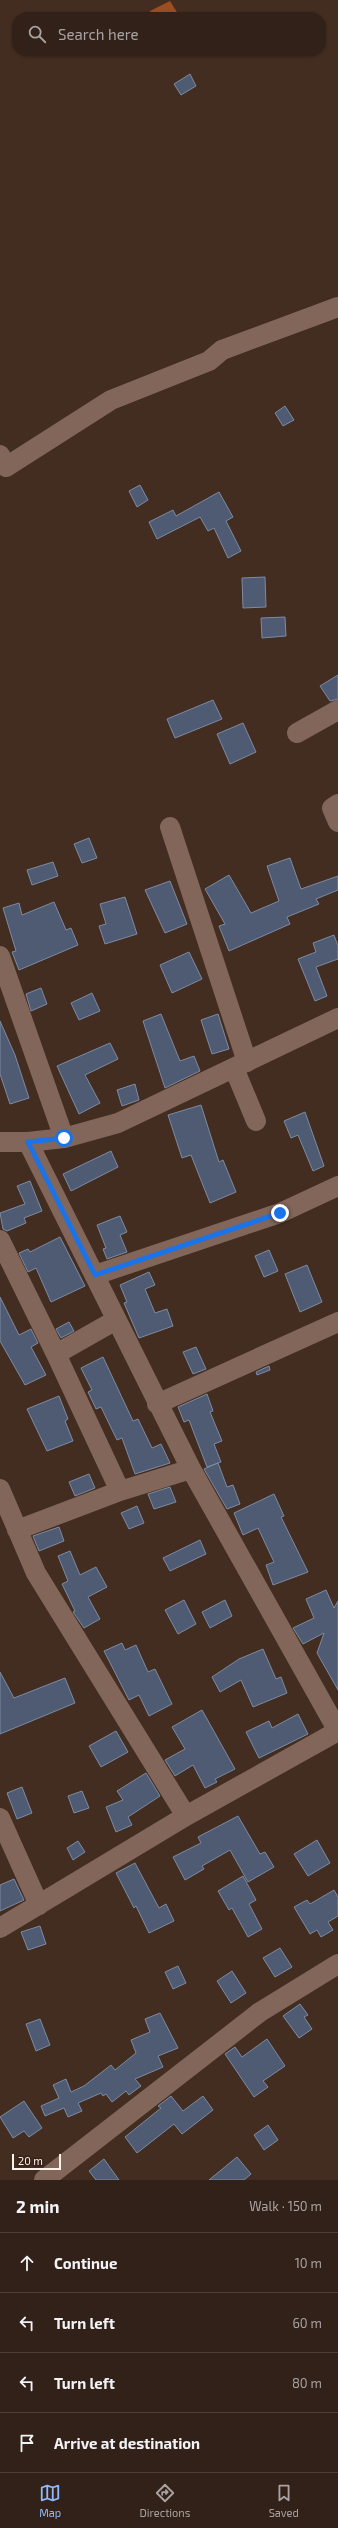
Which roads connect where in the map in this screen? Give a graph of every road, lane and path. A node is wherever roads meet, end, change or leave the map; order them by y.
1 (338, 307) edge
2 (2, 464) edge
3 (338, 710) edge
4 (297, 733) dead end
5 (338, 804) edge
6 (338, 822) edge
7 (170, 827) dead end
8 (0, 956) edge
9 (338, 1018) edge
10 (241, 1065) junction
11 (256, 1121) dead end
12 (64, 1138) junction
13 (0, 1142) edge
14 (28, 1142) junction
15 (338, 1186) edge
16 (0, 1240) edge
17 (95, 1275) junction
18 (116, 1320) junction
19 (338, 1322) edge
20 (56, 1354) junction
21 (157, 1404) junction
22 (191, 1469) junction
23 (0, 1489) edge
24 (120, 1491) junction
25 (18, 1530) junction
26 (338, 1731) edge
27 (186, 1816) junction
28 (0, 1818) edge
29 (39, 1905) junction
30 (0, 1928) edge
31 (338, 1964) edge
32 (44, 2180) edge

1 - 2 street
3 - 4 street
5 - 6 street
7 - 10 street
8 - 12 street
9 - 10 street
10 - 11 street
10 - 12 street
12 - 14 street
13 - 14 street
14 - 17 street
15 - 17 street
16 - 20 street
17 - 18 street
18 - 20 street
18 - 21 street
19 - 21 street
20 - 24 street
21 - 22 street
22 - 24 street
22 - 26 street
23 - 25 street
24 - 25 street
25 - 27 street
26 - 27 street
27 - 29 street
28 - 29 street
29 - 30 street
31 - 32 street

